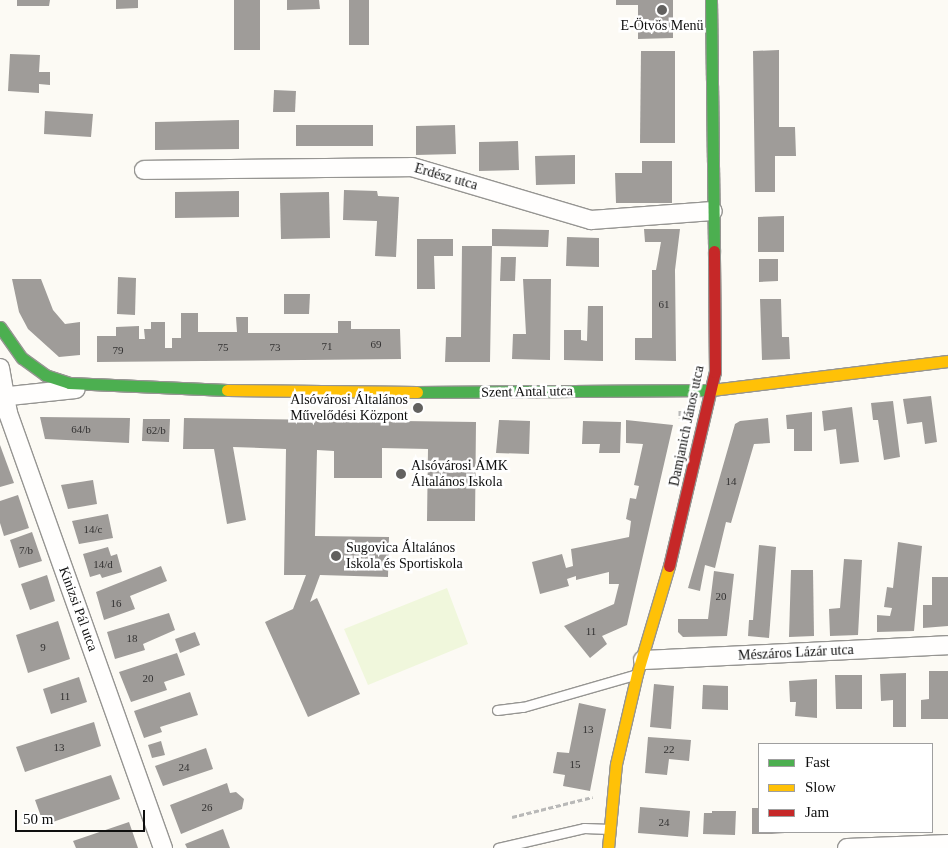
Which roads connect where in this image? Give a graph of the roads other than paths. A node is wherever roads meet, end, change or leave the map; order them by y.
1 (711, 0) edge
2 (144, 170) dead end
3 (713, 211) junction
4 (0, 326) edge
5 (948, 362) edge
6 (0, 368) edge
7 (104, 386) junction
8 (711, 390) junction
9 (2, 397) edge
10 (948, 645) edge
11 (640, 667) junction
12 (497, 710) dead end
13 (610, 829) junction
14 (948, 844) edge
15 (163, 848) edge
16 (498, 848) edge
17 (608, 848) edge
18 (847, 848) edge

1 - 3 main road, Damjanich János utca
2 - 3 street, Erdész utca
3 - 8 main road, Damjanich János utca
4 - 7 main road, Szent Antal utca
5 - 8 main road, Szent Antal utca
6 - 9 street, Kinizsi Pál utca
7 - 8 main road, Szent Antal utca
7 - 9 street, Szent Antal utca
8 - 11 main road, Damjanich János utca
9 - 15 street, Kinizsi Pál utca
10 - 11 street, Mészáros Lázár utca
11 - 12 lane
11 - 13 main road, Damjanich János utca
13 - 16 lane
13 - 17 main road, Damjanich János utca
14 - 18 street

